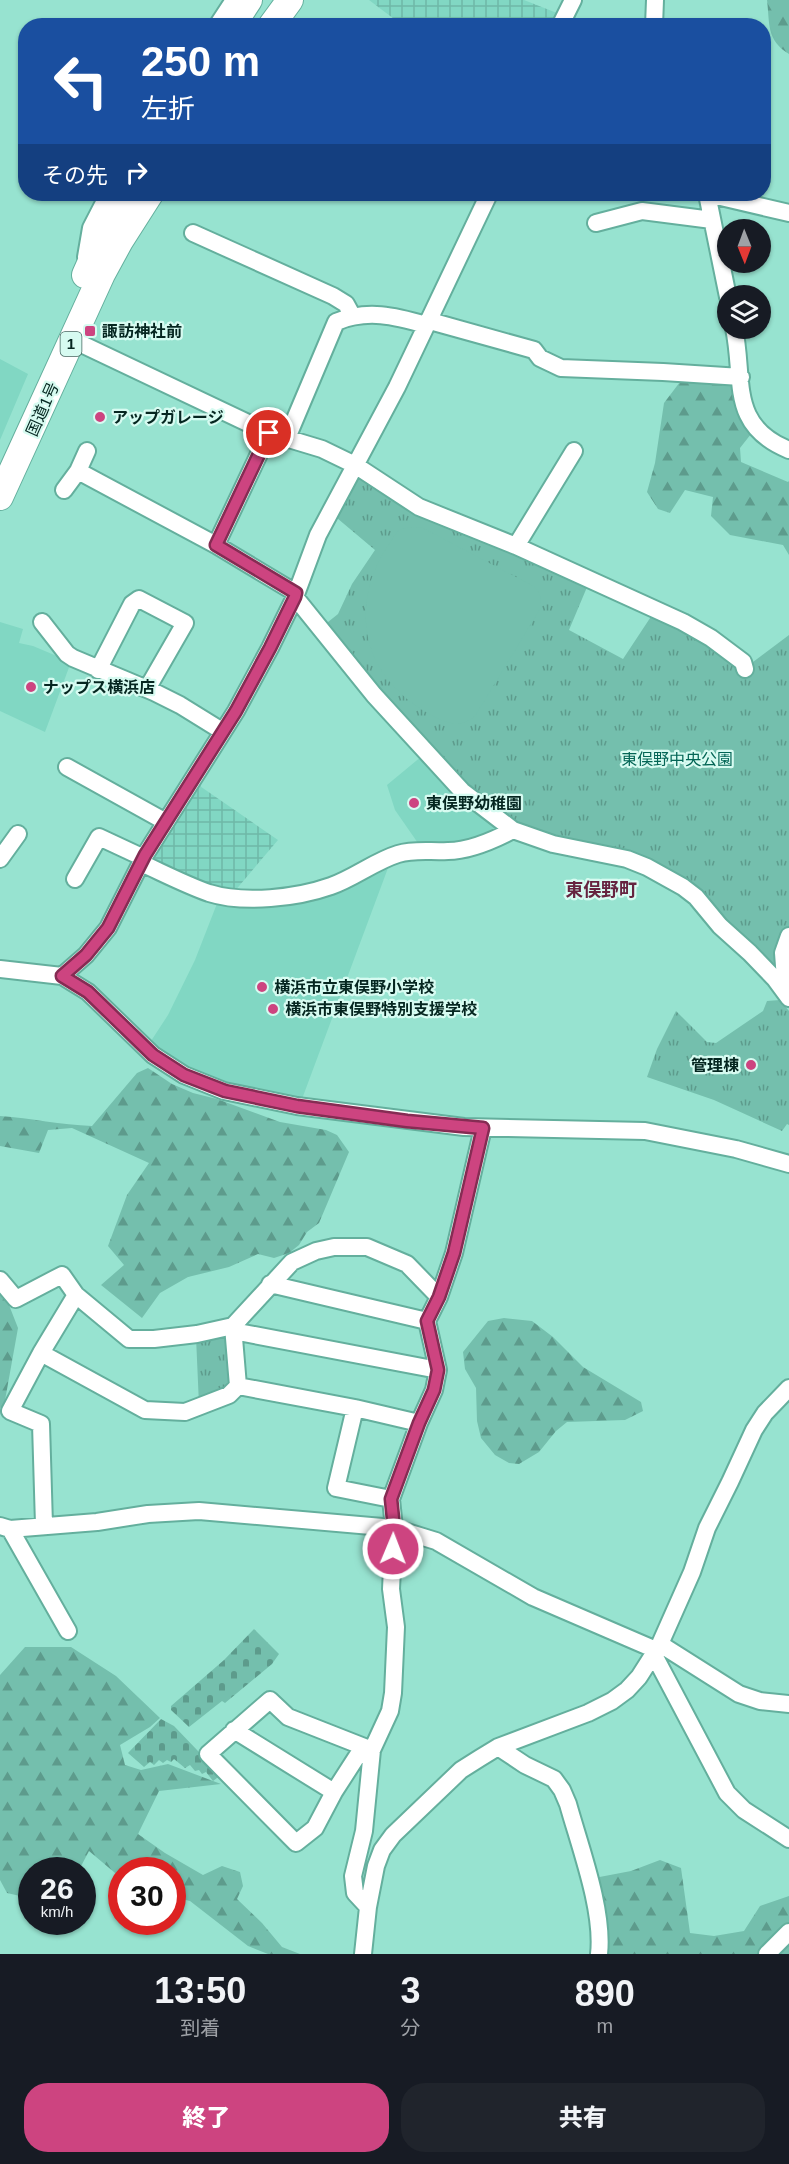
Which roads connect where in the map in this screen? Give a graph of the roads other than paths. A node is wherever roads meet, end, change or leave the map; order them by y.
1 (234, 0) edge
2 (249, 0) edge
3 (274, 0) edge
4 (290, 0) edge
5 (573, 0) edge
6 (654, 0) edge
7 (222, 18) edge
8 (237, 18) edge
9 (262, 18) edge
10 (277, 18) edge
11 (564, 18) edge
12 (654, 18) edge
13 (106, 201) edge
14 (118, 201) edge
15 (131, 201) edge
16 (145, 201) edge
17 (486, 201) edge
18 (708, 201) edge
19 (737, 201) edge
20 (789, 213) edge
21 (712, 220) junction
22 (596, 224) dead end
23 (193, 233) dead end
24 (87, 270) junction
25 (726, 285) edge
26 (352, 315) junction
27 (428, 323) junction
28 (736, 339) edge
29 (73, 340) junction
30 (741, 377) junction
31 (269, 433) junction
32 (287, 438) junction
33 (789, 450) edge
34 (87, 451) dead end
35 (574, 451) dead end
36 (355, 465) junction
37 (0, 468) edge
38 (78, 471) junction
39 (64, 490) dead end
40 (0, 497) edge
41 (216, 545) junction
42 (516, 546) junction
43 (296, 595) junction
44 (42, 622) dead end
45 (745, 669) dead end
46 (98, 670) junction
47 (147, 689) junction
48 (222, 731) junction
49 (67, 767) dead end
50 (166, 822) junction
51 (513, 830) junction
52 (18, 834) dead end
53 (0, 860) edge
54 (142, 861) junction
55 (75, 879) dead end
56 (789, 936) edge
57 (0, 969) edge
58 (62, 976) junction
59 (787, 995) edge
60 (483, 1128) junction
61 (789, 1164) edge
62 (0, 1280) edge
63 (270, 1284) junction
64 (76, 1295) junction
65 (439, 1297) junction
66 (427, 1321) junction
67 (233, 1328) junction
68 (41, 1353) junction
69 (438, 1370) junction
70 (238, 1386) junction
71 (789, 1388) edge
72 (355, 1408) junction
73 (419, 1423) junction
74 (391, 1499) junction
75 (44, 1525) junction
76 (5, 1527) edge
77 (394, 1528) junction
78 (68, 1631) dead end
79 (657, 1650) junction
80 (789, 1704) edge
81 (234, 1730) junction
82 (498, 1748) junction
83 (367, 1749) junction
84 (334, 1792) junction
85 (789, 1839) edge
86 (368, 1907) junction
87 (789, 1932) edge
88 (363, 1954) edge
89 (599, 1954) edge
90 (767, 1954) edge

1 - 7 street
2 - 8 highway
3 - 9 highway
4 - 10 highway
5 - 11 street
6 - 12 street
13 - 24 street
14 - 24 highway, 国道1号 / 1
15 - 24 highway, 1
16 - 29 highway, 国道1号 / 1
17 - 27 street
18 - 21 street
19 - 20 street
21 - 22 street
21 - 25 street
23 - 26 street
24 - 37 highway, 国道1号 / 1
26 - 27 street
26 - 32 street
27 - 30 street
27 - 36 street
28 - 30 street
29 - 31 street
29 - 40 highway, 国道1号 / 1
30 - 33 street
31 - 32 street
31 - 41 street
32 - 36 street
34 - 38 street
35 - 42 street
36 - 42 street
36 - 43 street
38 - 39 street
38 - 41 street
41 - 43 street
42 - 45 street
43 - 48 street
43 - 51 street
44 - 46 street
46 - 47 street
46 - 47 street
47 - 48 street
48 - 50 street
49 - 50 street
50 - 54 street
51 - 54 street
51 - 59 street
52 - 53 street
54 - 55 street
54 - 58 street
56 - 59 street
57 - 58 street
58 - 60 street
60 - 61 street
60 - 65 street
62 - 64 street
63 - 65 street
63 - 66 street
63 - 67 street
64 - 67 street
64 - 68 street
65 - 66 street
66 - 69 street
67 - 69 street
67 - 70 street
68 - 70 street
68 - 75 street
69 - 73 street
70 - 72 street
71 - 79 street
72 - 73 street
72 - 74 street
73 - 74 street
74 - 77 street
75 - 76 street
75 - 77 street
76 - 78 street
77 - 79 street
77 - 83 street
79 - 80 street
79 - 82 street
79 - 85 street
81 - 83 street
81 - 84 street
81 - 84 street
82 - 86 street
82 - 89 street
83 - 84 street
83 - 86 street
86 - 88 street
87 - 90 street

